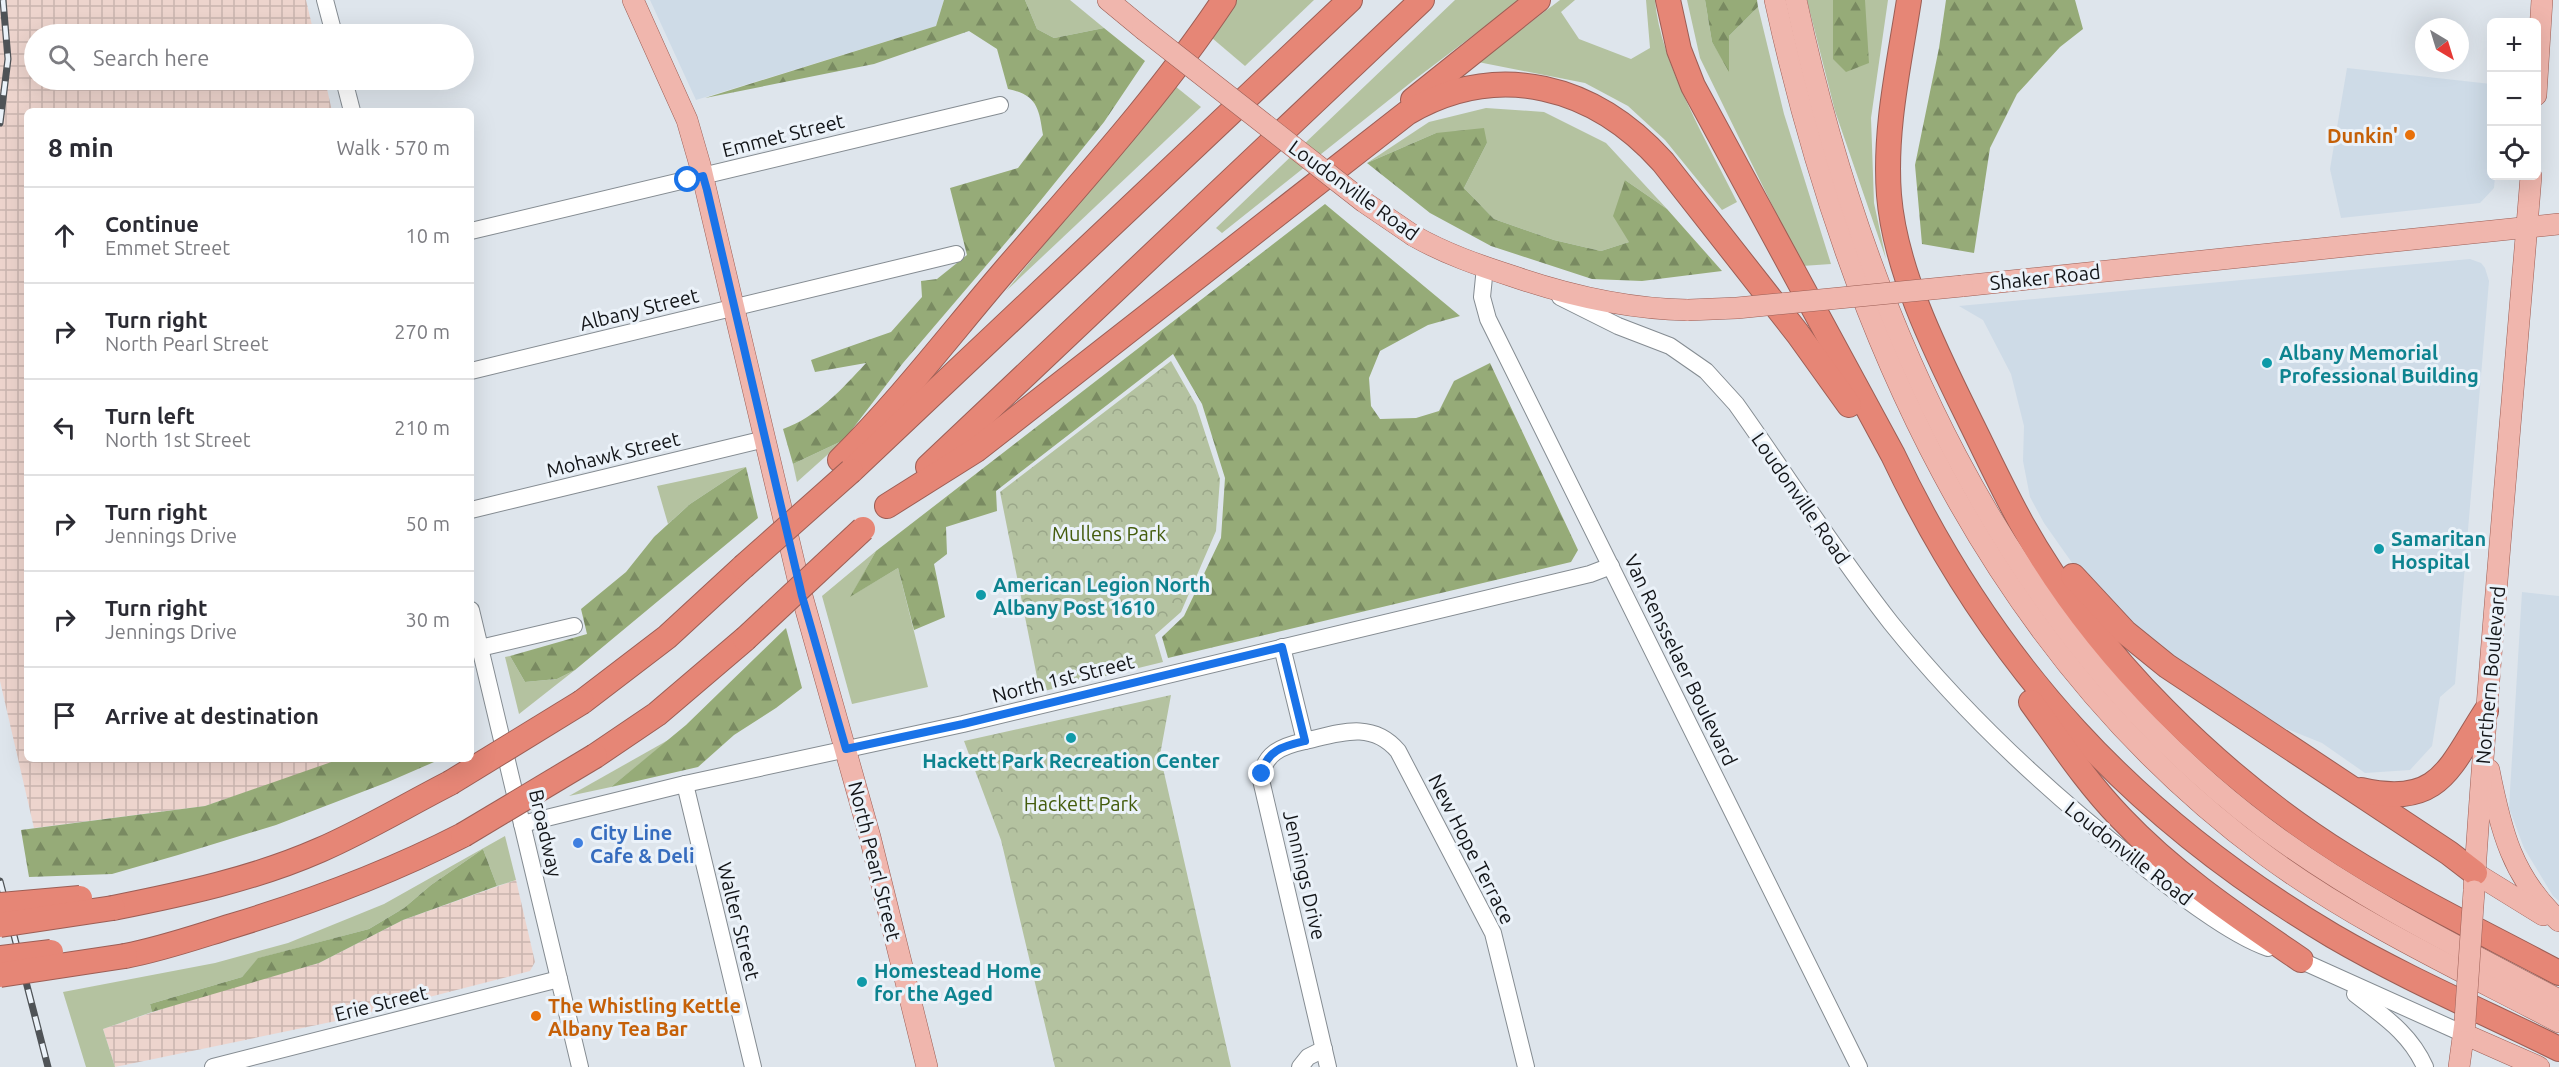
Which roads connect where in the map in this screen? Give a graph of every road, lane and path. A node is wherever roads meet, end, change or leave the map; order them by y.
1 (325, 0) edge
2 (633, 0) edge
3 (1108, 0) edge
4 (1219, 0) edge
5 (1224, 0) edge
6 (1350, 0) edge
7 (1422, 0) edge
8 (1538, 0) edge
9 (1668, 0) edge
10 (1775, 0) edge
11 (1796, 0) edge
12 (1909, 0) edge
13 (1920, 0) edge
14 (2542, 0) edge
15 (331, 24) edge
16 (1208, 24) junction
17 (2537, 72) edge
18 (347, 90) edge
19 (1893, 103) junction
20 (1000, 105) dead end
21 (351, 108) edge
22 (1372, 139) junction
23 (703, 176) junction
24 (2531, 180) edge
25 (2559, 224) edge
26 (2527, 227) junction
27 (474, 230) edge
28 (956, 255) dead end
29 (1485, 267) junction
30 (1533, 284) junction
31 (734, 308) junction
32 (474, 370) edge
33 (765, 440) junction
34 (1989, 458) junction
35 (846, 466) junction
36 (887, 506) junction
37 (474, 509) edge
38 (1921, 515) junction
39 (1611, 566) junction
40 (1972, 599) junction
41 (474, 623) edge
42 (574, 626) dead end
43 (1282, 647) junction
44 (480, 648) junction
45 (2486, 711) junction
46 (2483, 740) junction
47 (1305, 741) junction
48 (846, 749) junction
49 (685, 784) junction
50 (2351, 788) junction
51 (522, 824) junction
52 (2475, 882) junction
53 (111, 901) junction
54 (0, 905) edge
55 (2559, 923) edge
56 (0, 925) edge
57 (124, 948) junction
58 (0, 958) edge
59 (2301, 960) junction
60 (2559, 973) edge
61 (0, 975) edge
62 (2336, 978) junction
63 (559, 979) junction
64 (2559, 1000) edge
65 (2559, 1022) edge
66 (2464, 1028) junction
67 (1324, 1049) junction
68 (2559, 1049) edge
69 (2535, 1065) edge
70 (213, 1067) edge
71 (580, 1067) edge
72 (753, 1067) edge
73 (927, 1067) edge
74 (1300, 1067) edge
75 (1328, 1067) edge
76 (1526, 1067) edge
77 (1859, 1067) edge
78 (2425, 1067) edge
79 (2459, 1067) edge
80 (2502, 1067) edge

1 - 15 street
2 - 23 main road, North Pearl Street
3 - 29 main road, Loudonville Road, bridge
4 - 16 highway
5 - 16 highway
6 - 35 highway
7 - 36 highway
8 - 22 highway
9 - 38 highway
10 - 65 main road
11 - 64 main road
12 - 19 highway
13 - 19 highway
14 - 17 main road
16 - 35 highway
18 - 21 street
19 - 34 highway
20 - 23 street, Emmet Street
22 - 36 highway
22 - 38 highway
23 - 27 street, Emmet Street
23 - 31 main road, North Pearl Street
24 - 26 main road, Northern Boulevard
25 - 26 main road, Shaker Road
26 - 30 main road, Shaker Road, bridge
26 - 45 main road, Northern Boulevard
28 - 31 street, Albany Street
29 - 30 main road, Loudonville Road
29 - 39 street, Van Rensselaer Boulevard
30 - 59 street, Loudonville Road
31 - 32 street, Albany Street
31 - 33 main road, North Pearl Street
33 - 37 street, Mohawk Street
33 - 48 main road, North Pearl Street
34 - 50 highway
34 - 60 highway
35 - 53 highway, bridge
36 - 57 highway, bridge
38 - 40 highway
39 - 43 street, North 1st Street
39 - 77 street, Van Rensselaer Boulevard
40 - 59 highway
40 - 68 highway
41 - 44 street, Broadway
42 - 44 street
43 - 47 street
43 - 48 street, North 1st Street
44 - 51 street, Broadway
45 - 46 main road, Northern Boulevard
45 - 50 highway
46 - 52 main road, Northern Boulevard
46 - 55 main road
47 - 67 street, Jennings Drive
47 - 76 street, New Hope Terrace
48 - 49 street, North 1st Street
48 - 73 main road, North Pearl Street
49 - 51 street, North 1st Street
49 - 72 street, Walter Street
50 - 52 highway
51 - 63 street, Broadway
52 - 55 main road
52 - 66 main road, Northern Boulevard, bridge
53 - 54 highway, bridge
53 - 56 highway, bridge
57 - 58 highway, bridge
57 - 61 highway, bridge
59 - 62 street, Loudonville Road
62 - 66 street, Loudonville Road
62 - 78 street
63 - 70 street, Erie Street
63 - 71 street, Broadway
66 - 69 main road
66 - 79 main road, Northern Boulevard
67 - 74 street
67 - 75 street, Jennings Drive
69 - 80 main road

